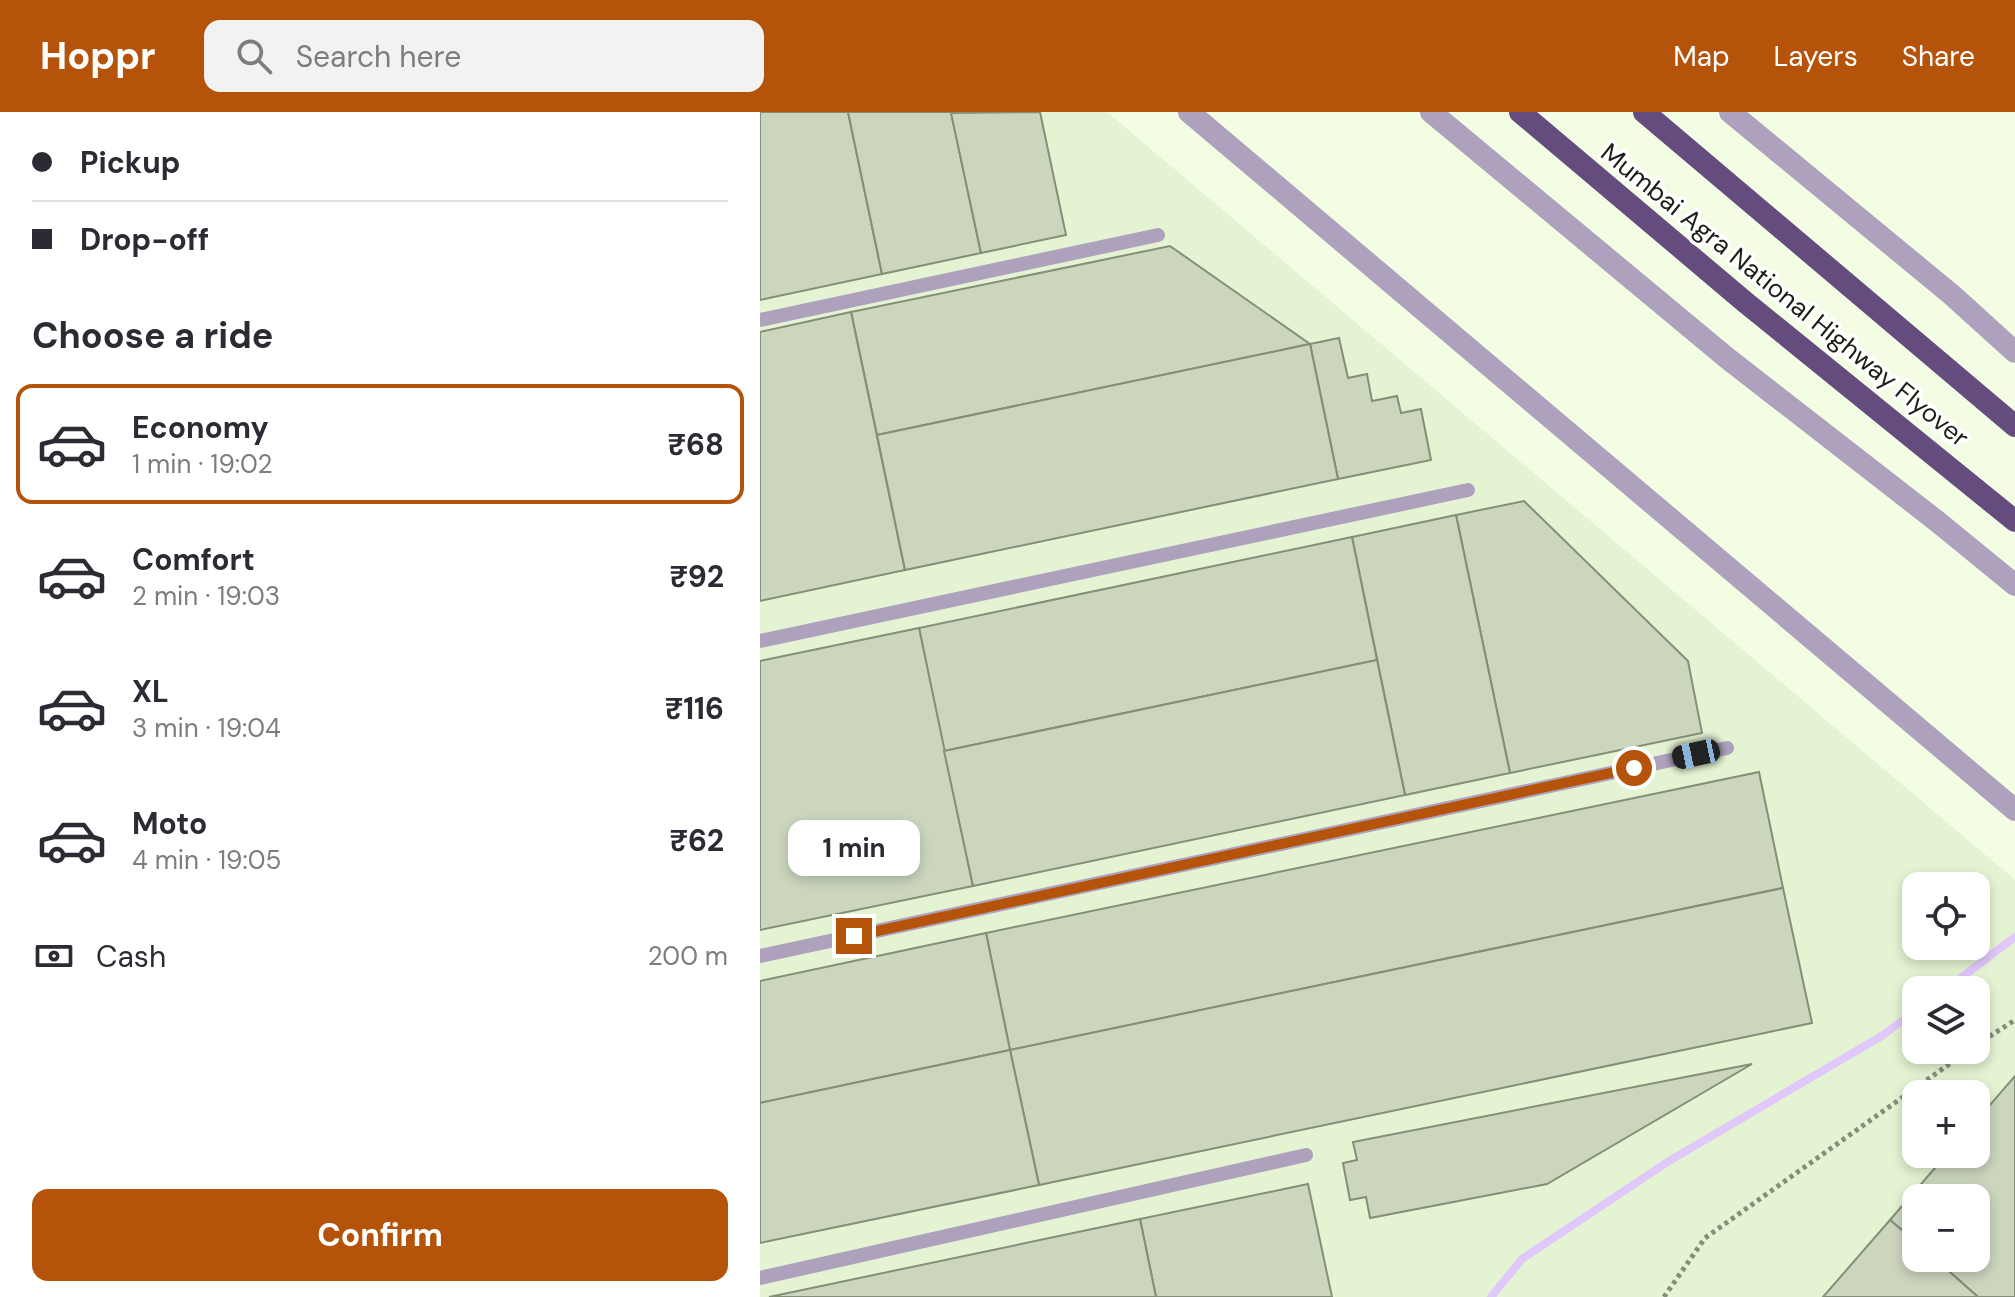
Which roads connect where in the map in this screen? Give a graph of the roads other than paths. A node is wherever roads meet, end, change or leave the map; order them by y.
1 (1189, 112) edge
2 (1431, 112) edge
3 (1520, 112) edge
4 (1644, 112) edge
5 (1730, 112) edge
6 (1158, 235) dead end
7 (760, 320) edge
8 (2015, 352) edge
9 (2015, 426) edge
10 (1468, 490) dead end
11 (2015, 521) edge
12 (2015, 585) edge
13 (760, 641) edge
14 (1727, 748) dead end
15 (2015, 810) edge
16 (760, 956) edge
17 (1306, 1155) dead end
18 (760, 1278) edge

1 - 15 street
2 - 12 street
3 - 11 highway, Mumbai Agra National Highway Flyover
4 - 9 highway, Mumbai Agra National Highway Flyover
5 - 8 street
6 - 7 lane
10 - 13 lane
14 - 16 lane
17 - 18 lane

